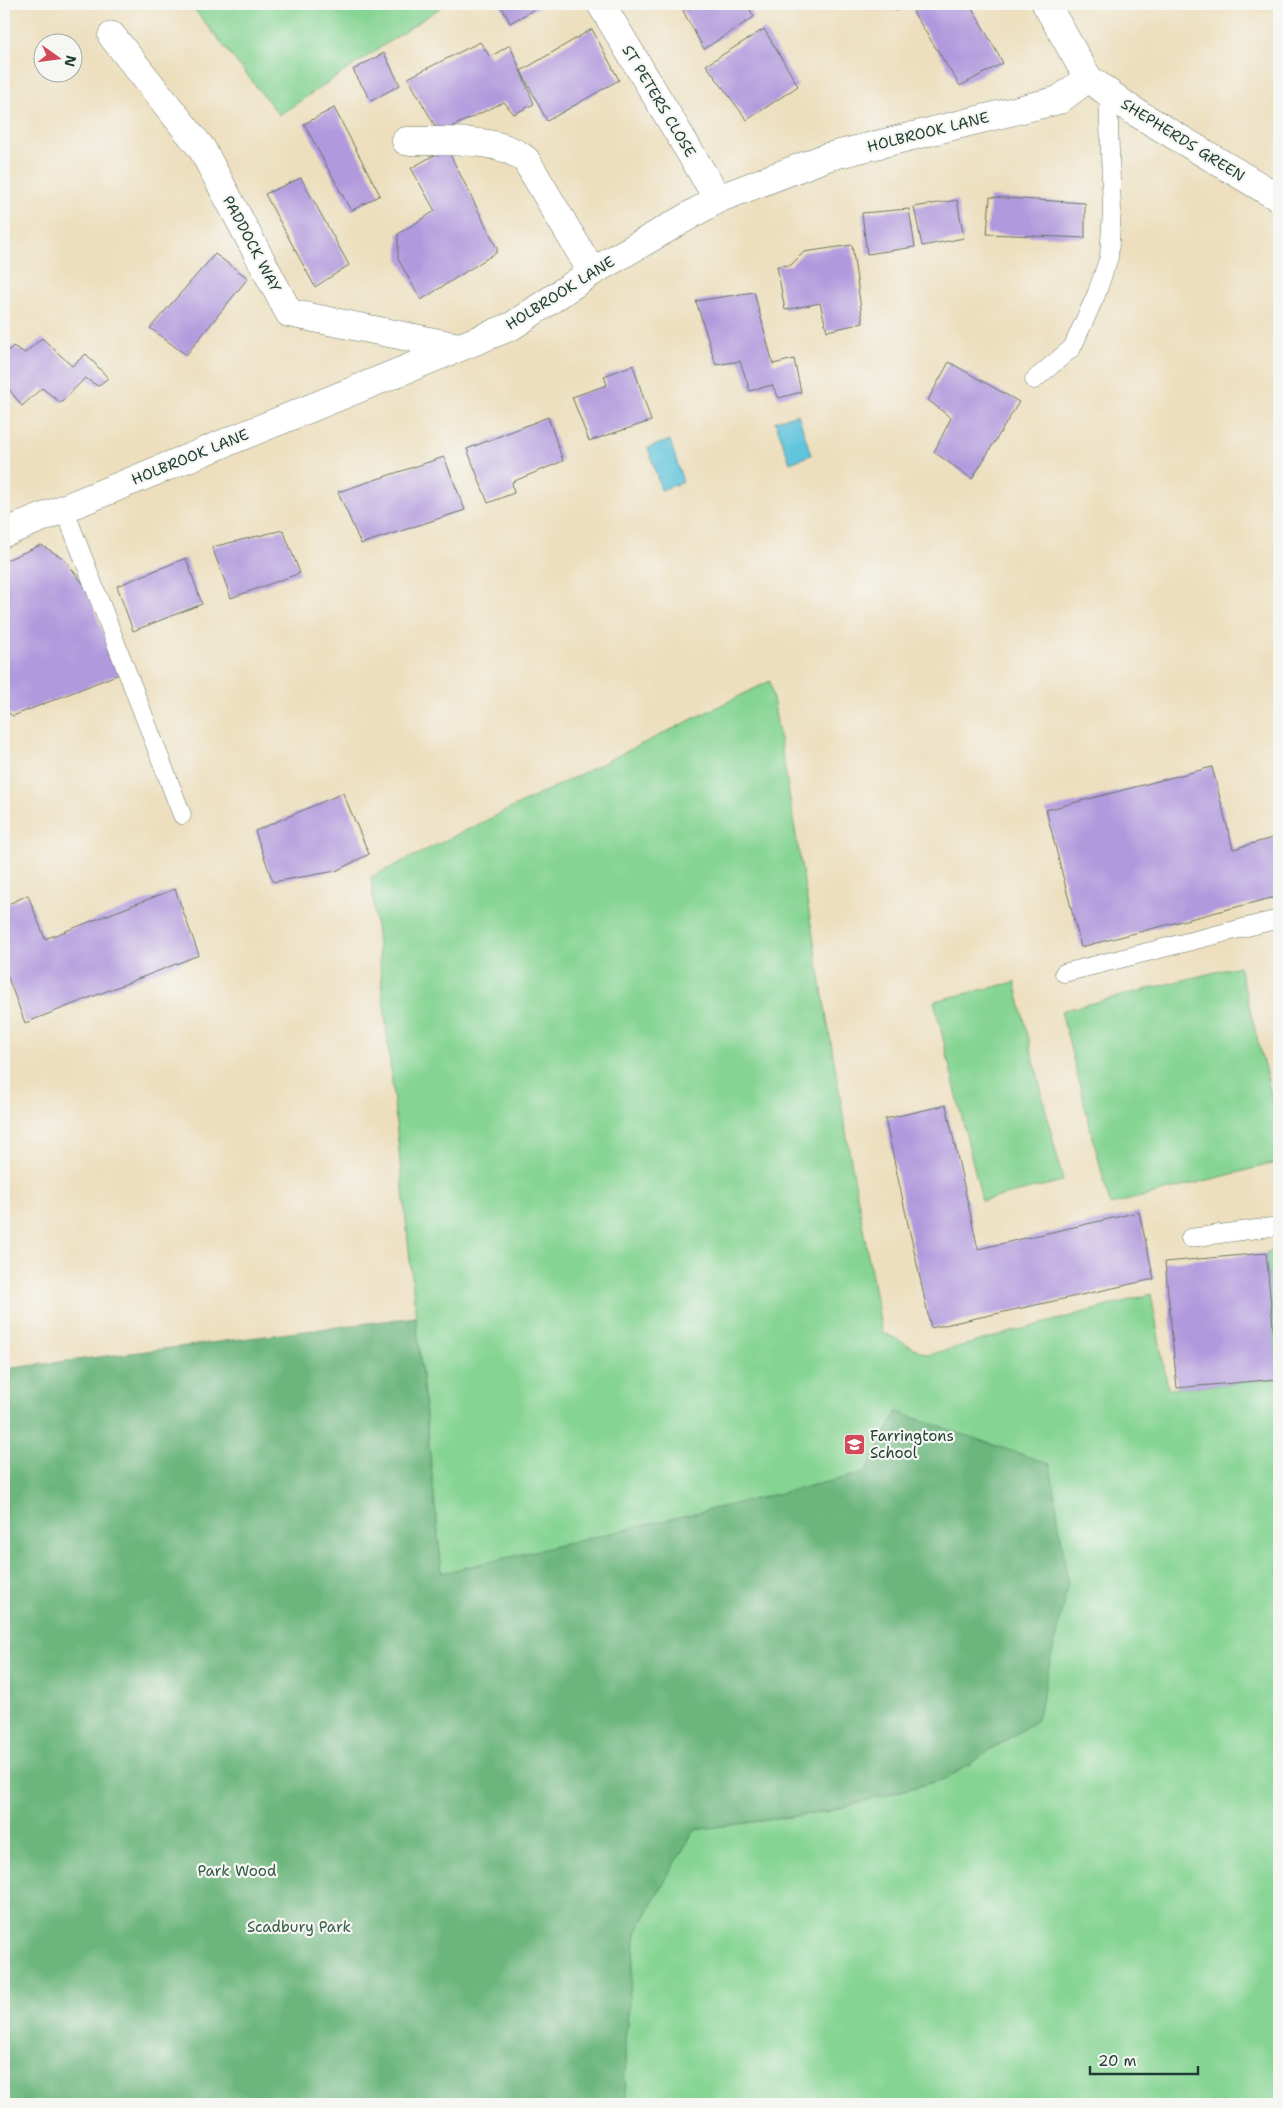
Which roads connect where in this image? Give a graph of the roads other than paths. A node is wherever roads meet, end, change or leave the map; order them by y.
1 (600, 4) edge
2 (1046, 4) edge
3 (112, 36) dead end
4 (1098, 86) junction
5 (406, 141) dead end
6 (1279, 198) edge
7 (718, 199) junction
8 (592, 272) junction
9 (459, 347) junction
10 (1034, 380) dead end
11 (64, 508) junction
12 (4, 533) edge
13 (182, 815) dead end
14 (1279, 919) edge
15 (1064, 973) dead end
16 (1279, 1226) edge
17 (1190, 1238) dead end

1 - 7 street, ST PETERS CLOSE
2 - 4 street
3 - 9 street, PADDOCK WAY
4 - 6 street, SHEPHERDS GREEN
4 - 7 street, HOLBROOK LANE
4 - 10 lane
5 - 8 street
7 - 8 street, HOLBROOK LANE
8 - 9 street, HOLBROOK LANE
9 - 11 street, HOLBROOK LANE
11 - 12 street, HOLBROOK LANE
11 - 13 lane
14 - 15 lane
16 - 17 lane

